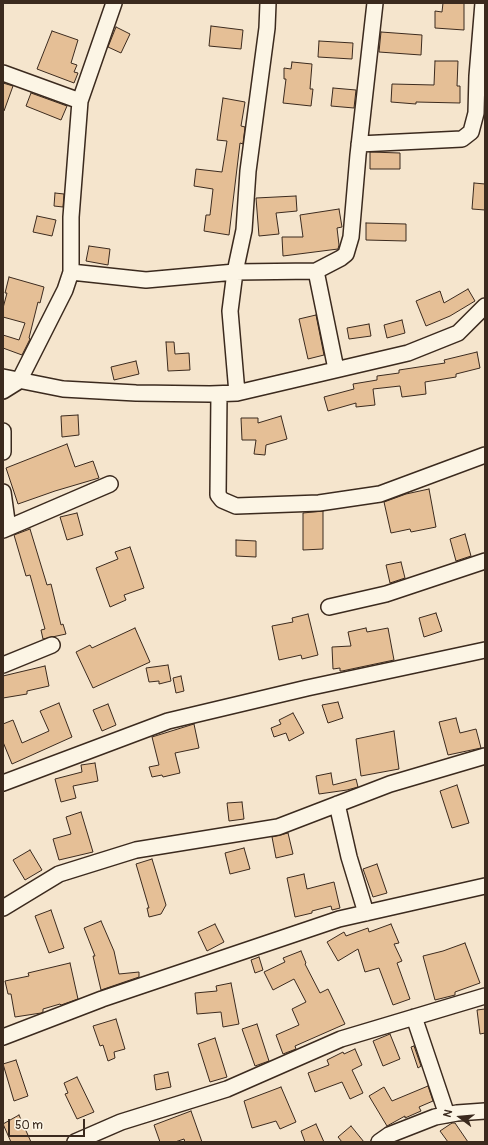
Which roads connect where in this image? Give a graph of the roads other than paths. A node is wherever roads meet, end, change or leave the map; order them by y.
1 (114, 3) edge
2 (268, 3) edge
3 (375, 3) edge
4 (483, 3) edge
5 (3, 73) edge
6 (80, 101) junction
7 (359, 144) junction
8 (316, 271) junction
9 (71, 272) junction
10 (235, 272) junction
11 (485, 306) edge
12 (336, 370) junction
13 (3, 377) edge
14 (19, 381) junction
15 (3, 391) edge
16 (237, 393) junction
17 (219, 394) junction
18 (3, 431) edge
19 (3, 452) edge
20 (485, 455) edge
21 (110, 484) dead end
22 (3, 492) edge
23 (5, 529) edge
24 (485, 560) edge
25 (329, 607) dead end
26 (52, 645) dead end
27 (485, 650) edge
28 (3, 665) edge
29 (485, 756) edge
30 (3, 783) edge
31 (337, 804) junction
32 (485, 886) edge
33 (3, 908) edge
34 (366, 913) junction
35 (485, 996) edge
36 (414, 1017) junction
37 (3, 1037) edge
38 (485, 1111) edge
39 (447, 1115) junction
40 (403, 1137) edge
41 (75, 1142) edge
42 (379, 1142) edge

1 - 6 street
2 - 10 street
3 - 7 street
4 - 7 street
5 - 6 street
6 - 9 street
7 - 8 street
8 - 10 street
8 - 12 street
9 - 10 street
9 - 14 street
10 - 16 street
11 - 12 street
12 - 16 street
13 - 14 street
14 - 15 street
14 - 17 street
16 - 17 street
17 - 20 street
18 - 19 street
21 - 23 street
22 - 23 street
24 - 25 street
26 - 28 street
27 - 30 street
29 - 31 street
31 - 33 street
31 - 34 street
32 - 34 street
34 - 37 street
35 - 36 street
36 - 39 street
36 - 41 street
38 - 39 street
39 - 40 street
40 - 42 street

